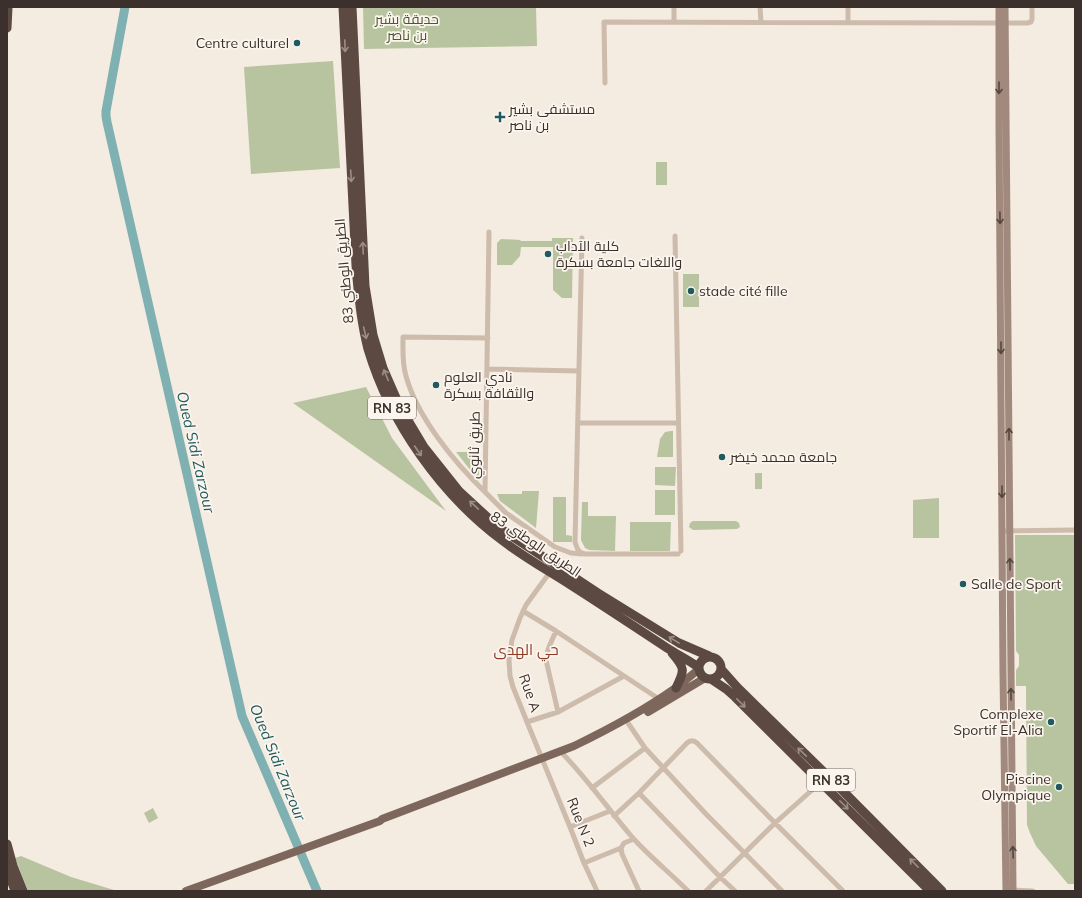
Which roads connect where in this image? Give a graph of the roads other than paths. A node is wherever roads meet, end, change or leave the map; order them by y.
1 (8, 7) edge
2 (343, 7) edge
3 (352, 7) edge
4 (674, 7) edge
5 (760, 7) edge
6 (848, 7) edge
7 (999, 7) edge
8 (1005, 7) edge
9 (1032, 7) edge
10 (674, 21) junction
11 (761, 22) junction
12 (848, 22) junction
13 (1002, 23) junction
14 (7, 28) edge
15 (605, 83) dead end
16 (489, 232) dead end
17 (675, 236) dead end
18 (582, 238) dead end
19 (488, 338) junction
20 (487, 369) junction
21 (579, 371) junction
22 (578, 423) junction
23 (678, 423) junction
24 (485, 492) junction
25 (1075, 530) edge
26 (1006, 531) junction
27 (582, 554) junction
28 (550, 572) junction
29 (523, 611) junction
30 (556, 631) junction
31 (668, 649) junction
32 (709, 656) junction
33 (698, 669) junction
34 (721, 669) junction
35 (624, 676) junction
36 (708, 679) junction
37 (676, 688) junction
38 (659, 699) junction
39 (558, 712) junction
40 (527, 722) junction
41 (628, 723) junction
42 (645, 748) junction
43 (563, 754) junction
44 (542, 760) junction
45 (663, 767) junction
46 (821, 782) junction
47 (592, 788) junction
48 (639, 793) junction
49 (610, 811) junction
50 (614, 816) junction
51 (775, 823) junction
52 (570, 828) junction
53 (634, 839) junction
54 (7, 844) edge
55 (621, 848) junction
56 (744, 853) junction
57 (584, 863) junction
58 (7, 869) edge
59 (720, 877) junction
60 (15, 891) edge
61 (23, 891) edge
62 (186, 891) edge
63 (597, 891) edge
64 (639, 891) edge
65 (688, 891) edge
66 (706, 891) edge
67 (735, 891) edge
68 (782, 891) edge
69 (843, 891) edge
70 (930, 891) edge
71 (942, 891) edge
72 (1011, 891) edge
73 (1033, 891) edge

1 - 14 highway
2 -> 28 highway, الطريق الوطني 83 / RN 83
32 -> 3 highway, الطريق الوطني 83 / RN 83
4 - 10 street
5 - 11 street
6 - 12 street
7 - 13 main road
8 - 13 main road
9 - 13 street
10 - 11 street
10 - 15 street
11 - 12 street
12 - 13 street
13 - 26 main road
16 - 19 street, طريق ثانوي
17 - 23 street
18 - 21 street
19 - 20 street, طريق ثانوي
19 - 24 street
20 - 21 street
20 - 24 street, طريق ثانوي
21 - 22 street
22 - 23 street
22 - 27 street
23 - 27 street, طريق ثانوي
24 - 27 street, طريق ثانوي
25 - 26 street
26 - 72 main road
28 - 29 street, Rue A
28 - 31 highway, الطريق الوطني 83 / RN 83
29 - 30 street
29 - 40 street, Rue A
30 - 35 street
30 - 39 street
31 - 33 highway, الطريق الوطني 83 / RN 83
31 - 37 highway
32 - 33 highway
32 - 34 highway
33 - 36 highway
33 - 37 main road
34 - 36 highway
71 -> 34 highway, RN 83
35 - 38 street
35 - 39 street
36 - 41 main road
36 -> 46 highway, RN 83
37 - 38 main road
38 - 44 main road
39 - 40 street
40 - 44 street, Rue A
41 - 42 street
41 - 43 main road
42 - 45 street
42 - 47 street
43 - 44 main road
43 - 47 street
44 - 52 street, Rue N 2
44 - 62 main road
45 - 48 street
45 - 51 street
45 - 56 street
46 - 51 street
46 -> 70 highway, RN 83
47 - 49 street
48 - 50 street
48 - 59 street
49 - 50 street
49 - 52 street
50 - 53 street
51 - 56 street
51 - 69 street
52 - 57 street, Rue N 2
53 - 55 street
53 - 65 street
54 - 61 highway
55 - 57 street
55 - 64 street
56 - 59 street
56 - 68 street
57 - 63 street, Rue N 2
58 - 60 highway
59 - 66 street
59 - 67 street
72 - 73 street

